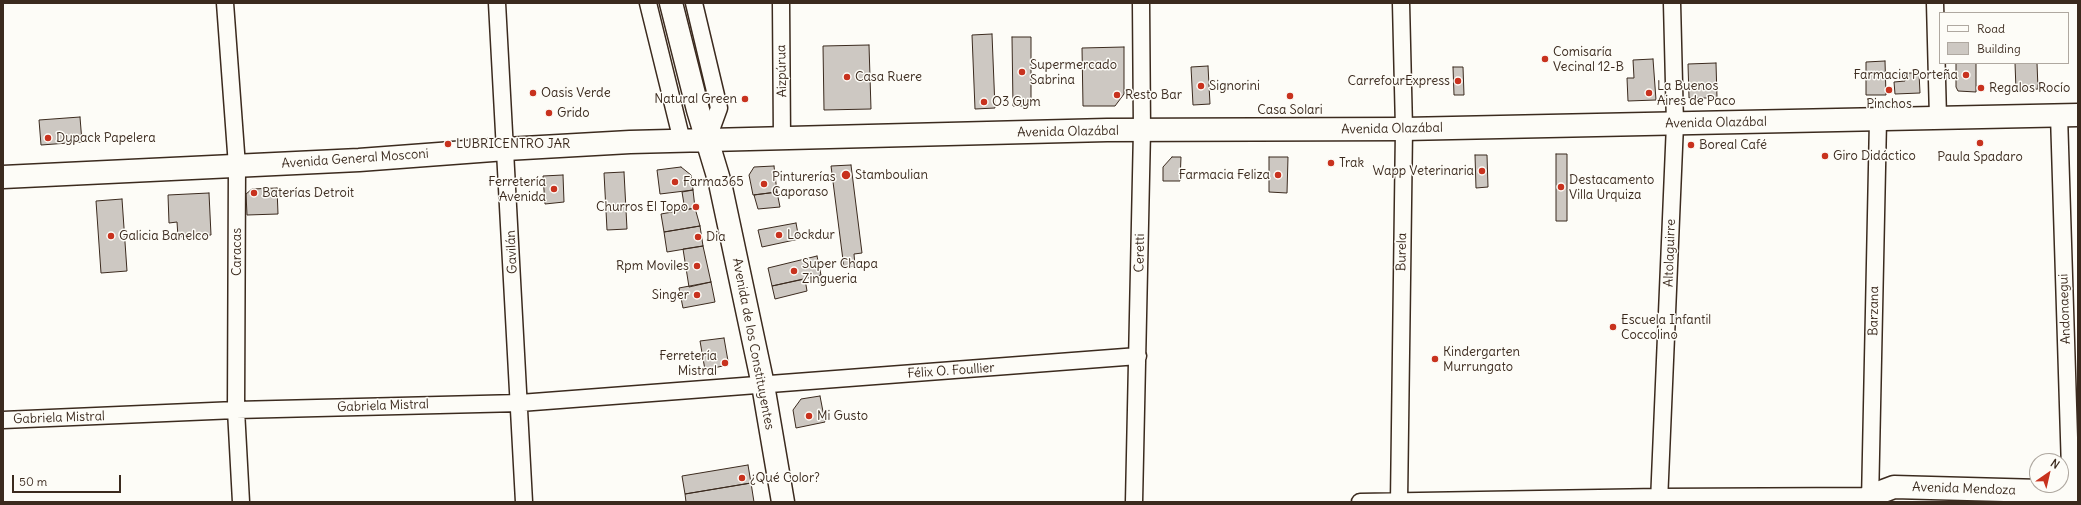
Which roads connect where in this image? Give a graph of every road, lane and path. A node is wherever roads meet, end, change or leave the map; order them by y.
1 (225, 3) edge
2 (497, 3) edge
3 (648, 3) edge
4 (671, 3) edge
5 (694, 3) edge
6 (781, 3) edge
7 (1141, 3) edge
8 (1402, 3) edge
9 (1672, 3) edge
10 (1935, 3) edge
11 (2069, 115) edge
12 (1938, 118) junction
13 (1878, 120) junction
14 (1675, 124) junction
15 (1404, 129) junction
16 (1142, 130) junction
17 (782, 139) junction
18 (682, 141) junction
19 (707, 141) junction
20 (506, 149) junction
21 (237, 166) junction
22 (3, 177) edge
23 (1138, 356) junction
24 (763, 385) junction
25 (520, 403) junction
26 (236, 410) junction
27 (3, 420) edge
28 (2073, 495) edge
29 (1659, 499) edge
30 (1876, 500) edge
31 (240, 502) edge
32 (524, 502) edge
33 (783, 502) edge
34 (1134, 502) edge
35 (1360, 502) edge
36 (1399, 502) edge

1 - 21 street, Caracas
2 - 20 street, Gavilán
3 - 18 street
4 - 19 main road, Avenida de los Constituyentes
5 - 19 street
6 - 17 street, Aizpúrua
7 - 16 street, Ceretti
8 - 15 street, Burela
9 - 14 street, Altolaguirre
10 - 12 street
11 - 12 main road, Avenida Olazábal
11 - 28 street, Andonaegui
12 - 13 main road, Avenida Olazábal
13 - 14 main road, Avenida Olazábal
13 - 30 street, Barzana
14 - 15 main road, Avenida Olazábal
14 - 29 street, Altolaguirre
15 - 16 main road, Avenida Olazábal
15 - 36 street, Burela
16 - 17 main road, Avenida Olazábal
16 - 23 street, Ceretti
17 - 19 main road, Avenida Olazábal
18 - 19 main road, Avenida General Mosconi
18 - 20 main road, Avenida General Mosconi
19 - 24 main road, Avenida de los Constituyentes
20 - 21 main road, Avenida General Mosconi
20 - 25 street, Gavilán
21 - 22 main road, Avenida General Mosconi
21 - 26 street, Caracas
23 - 24 street, Félix O. Foullier
23 - 34 street, Ceretti
24 - 25 street, Gabriela Mistral
24 - 33 main road, Avenida de los Constituyentes
25 - 26 street, Gabriela Mistral
25 - 32 street, Gavilán
26 - 27 street, Gabriela Mistral
26 - 31 street, Caracas
28 - 30 main road, Avenida Mendoza
29 - 30 street
29 - 36 street
35 - 36 street

